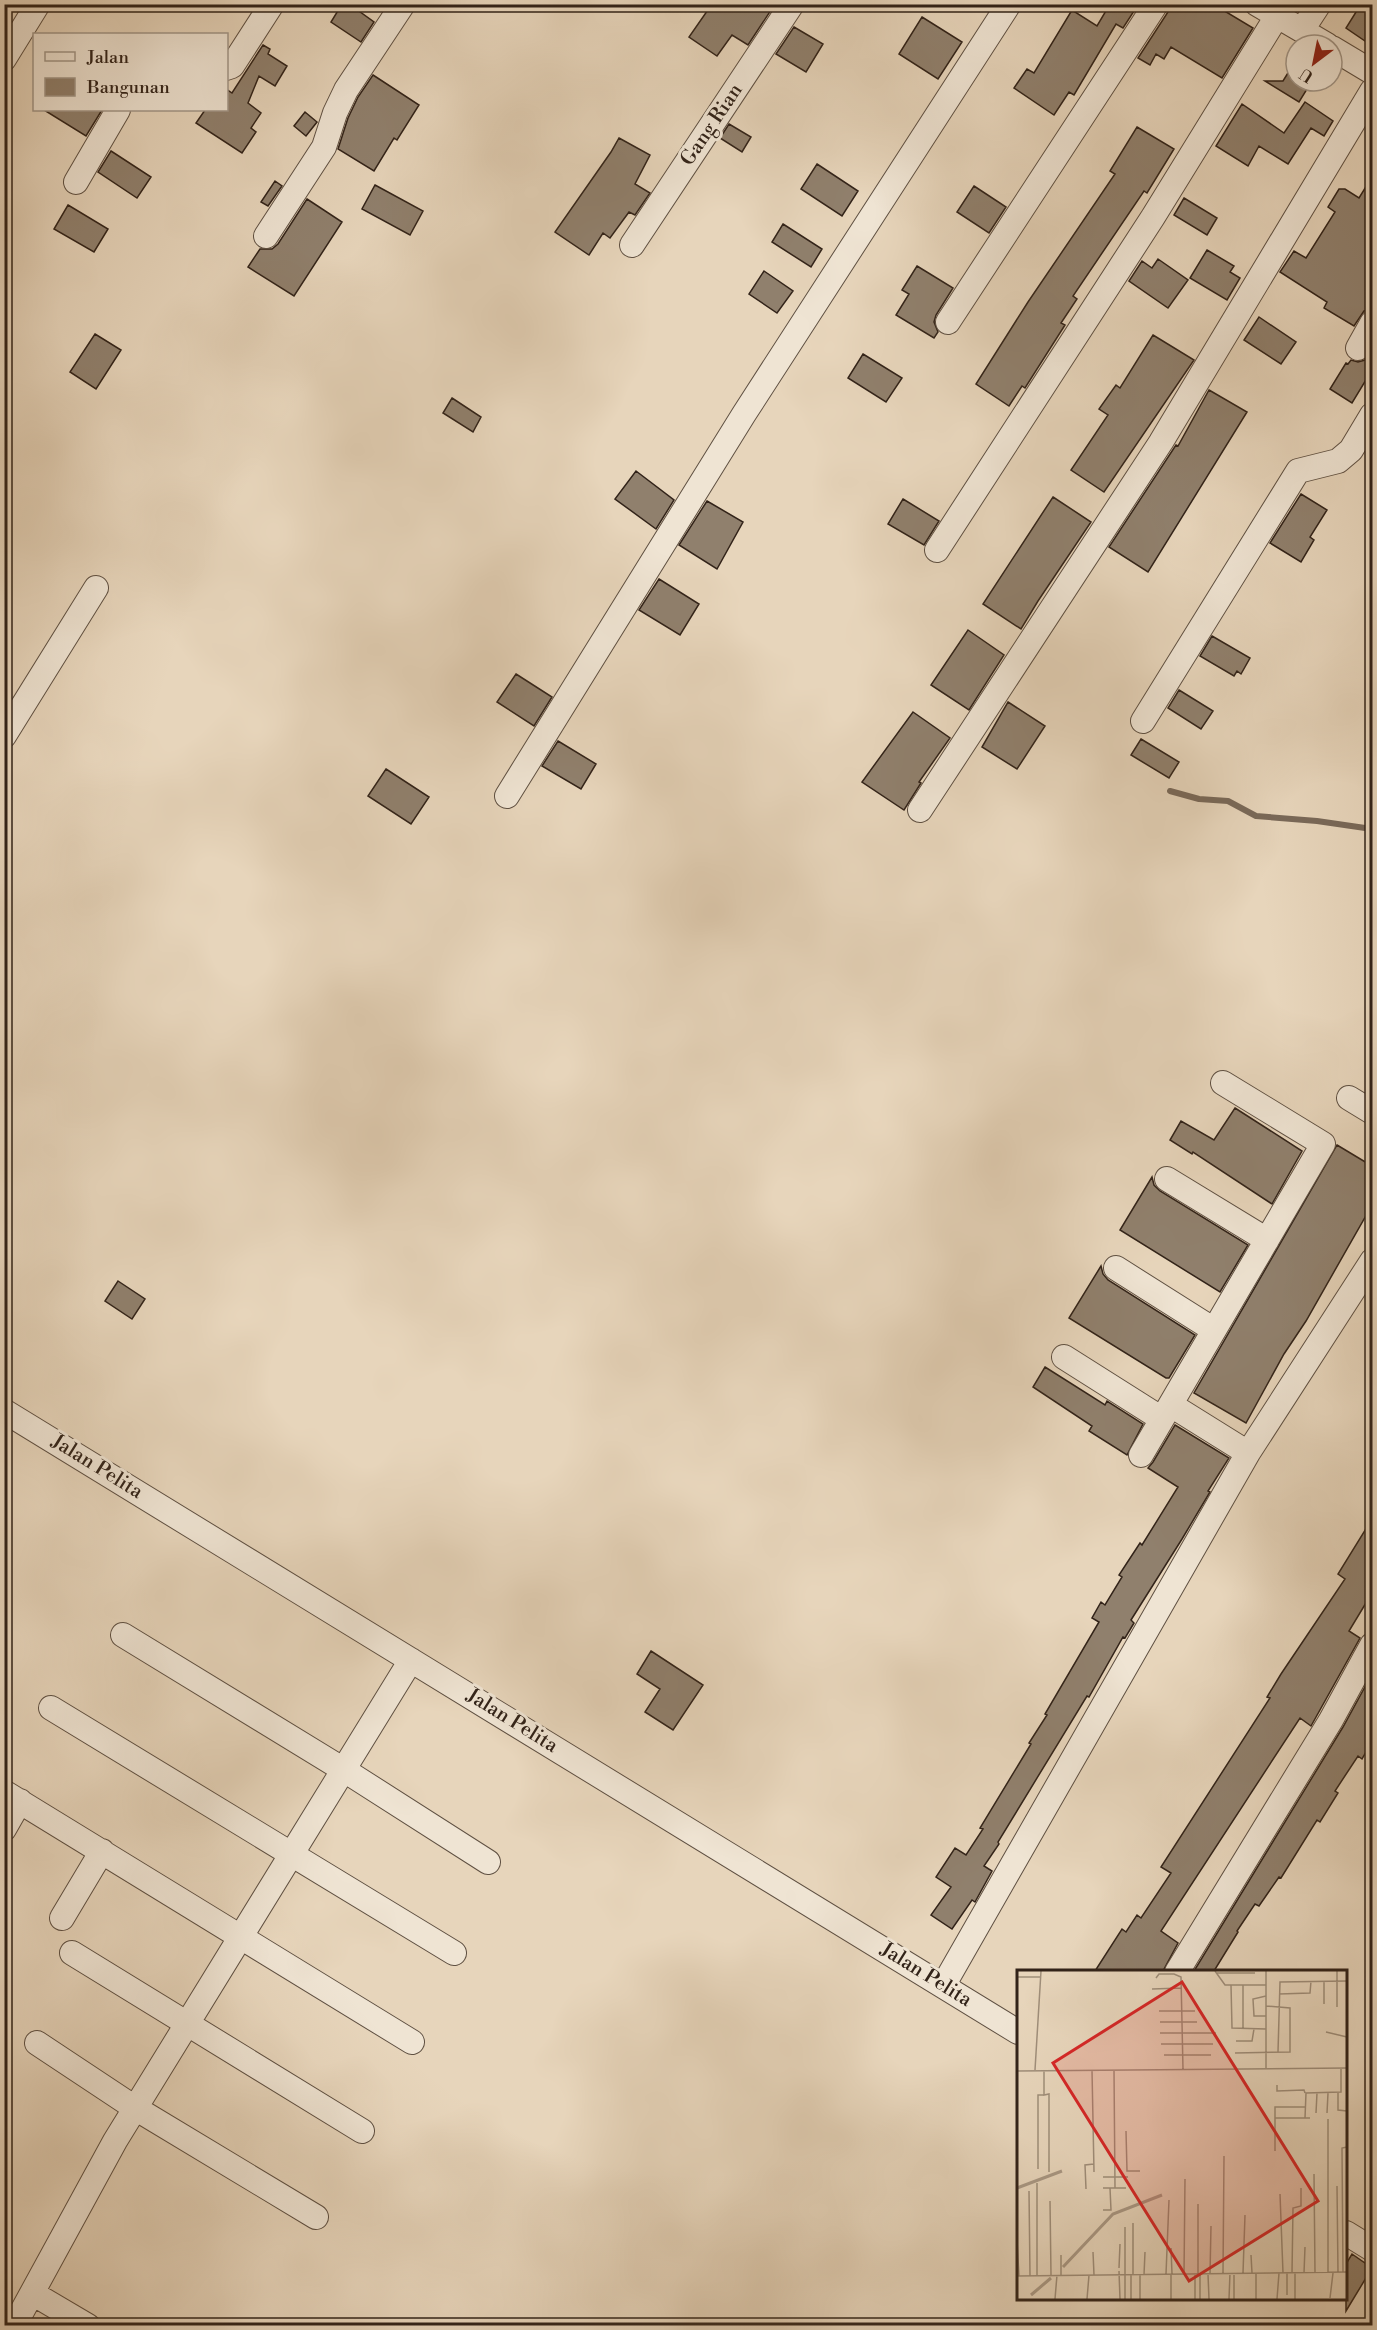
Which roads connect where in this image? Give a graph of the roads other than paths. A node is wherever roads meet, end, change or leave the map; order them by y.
1 (38, 4) edge
2 (272, 4) edge
3 (403, 4) edge
4 (792, 4) edge
5 (1009, 4) edge
6 (1156, 4) edge
7 (1319, 4) edge
8 (1267, 10) edge
9 (1302, 30) junction
10 (1307, 33) edge
11 (1344, 55) edge
12 (4, 59) edge
13 (228, 67) edge
14 (1372, 72) edge
15 (1372, 91) edge
16 (117, 111) edge
17 (76, 182) dead end
18 (266, 236) dead end
19 (632, 245) dead end
20 (948, 322) dead end
21 (1372, 323) edge
22 (1358, 348) dead end
23 (1372, 415) edge
24 (937, 550) dead end
25 (96, 588) dead end
26 (1143, 721) dead end
27 (4, 736) edge
28 (507, 796) dead end
29 (920, 810) dead end
30 (1223, 1083) dead end
31 (1349, 1098) dead end
32 (1372, 1112) edge
33 (1167, 1179) dead end
34 (1267, 1240) junction
35 (1372, 1261) edge
36 (1116, 1269) dead end
37 (1214, 1330) junction
38 (1064, 1357) dead end
39 (4, 1411) edge
40 (1166, 1412) junction
41 (1248, 1453) junction
42 (1141, 1455) dead end
43 (123, 1635) dead end
44 (1372, 1645) edge
45 (411, 1660) junction
46 (51, 1708) dead end
47 (344, 1770) junction
48 (12, 1797) edge
49 (4, 1829) edge
50 (102, 1851) junction
51 (291, 1854) junction
52 (488, 1862) dead end
53 (62, 1918) dead end
54 (240, 1937) junction
55 (72, 1953) dead end
56 (454, 1953) dead end
57 (1178, 1970) edge
58 (943, 1986) junction
59 (186, 2025) junction
60 (1017, 2031) edge
61 (412, 2042) dead end
62 (37, 2043) dead end
63 (135, 2108) junction
64 (362, 2131) dead end
65 (316, 2217) dead end
66 (1347, 2234) edge
67 (1372, 2249) edge
68 (32, 2293) junction
69 (14, 2325) edge
70 (88, 2325) edge

1 - 12 street
2 - 13 street
3 - 18 street
4 - 19 street, Gang Rian
5 - 28 street
6 - 20 street
7 - 9 street
8 - 9 street
8 - 24 street
9 - 10 street
11 - 14 street
15 - 29 street
16 - 17 street
21 - 22 street
23 - 26 street
25 - 27 street
30 - 34 street
31 - 32 street
33 - 34 street
34 - 37 street
35 - 41 street
36 - 37 street
37 - 40 street
38 - 40 street
39 - 45 street, Jalan Pelita
40 - 41 street
40 - 42 street
41 - 58 street
43 - 47 street
44 - 57 street
45 - 47 street
45 - 58 street, Jalan Pelita
46 - 51 street
47 - 51 street
47 - 52 street
48 - 49 street
48 - 50 street
50 - 53 street
50 - 54 street
51 - 54 street
51 - 56 street
54 - 59 street
54 - 61 street
55 - 59 street
58 - 60 street, Jalan Pelita
59 - 63 street
59 - 64 street
62 - 63 street
63 - 65 street
63 - 68 street
66 - 67 street
68 - 69 street
68 - 70 street

